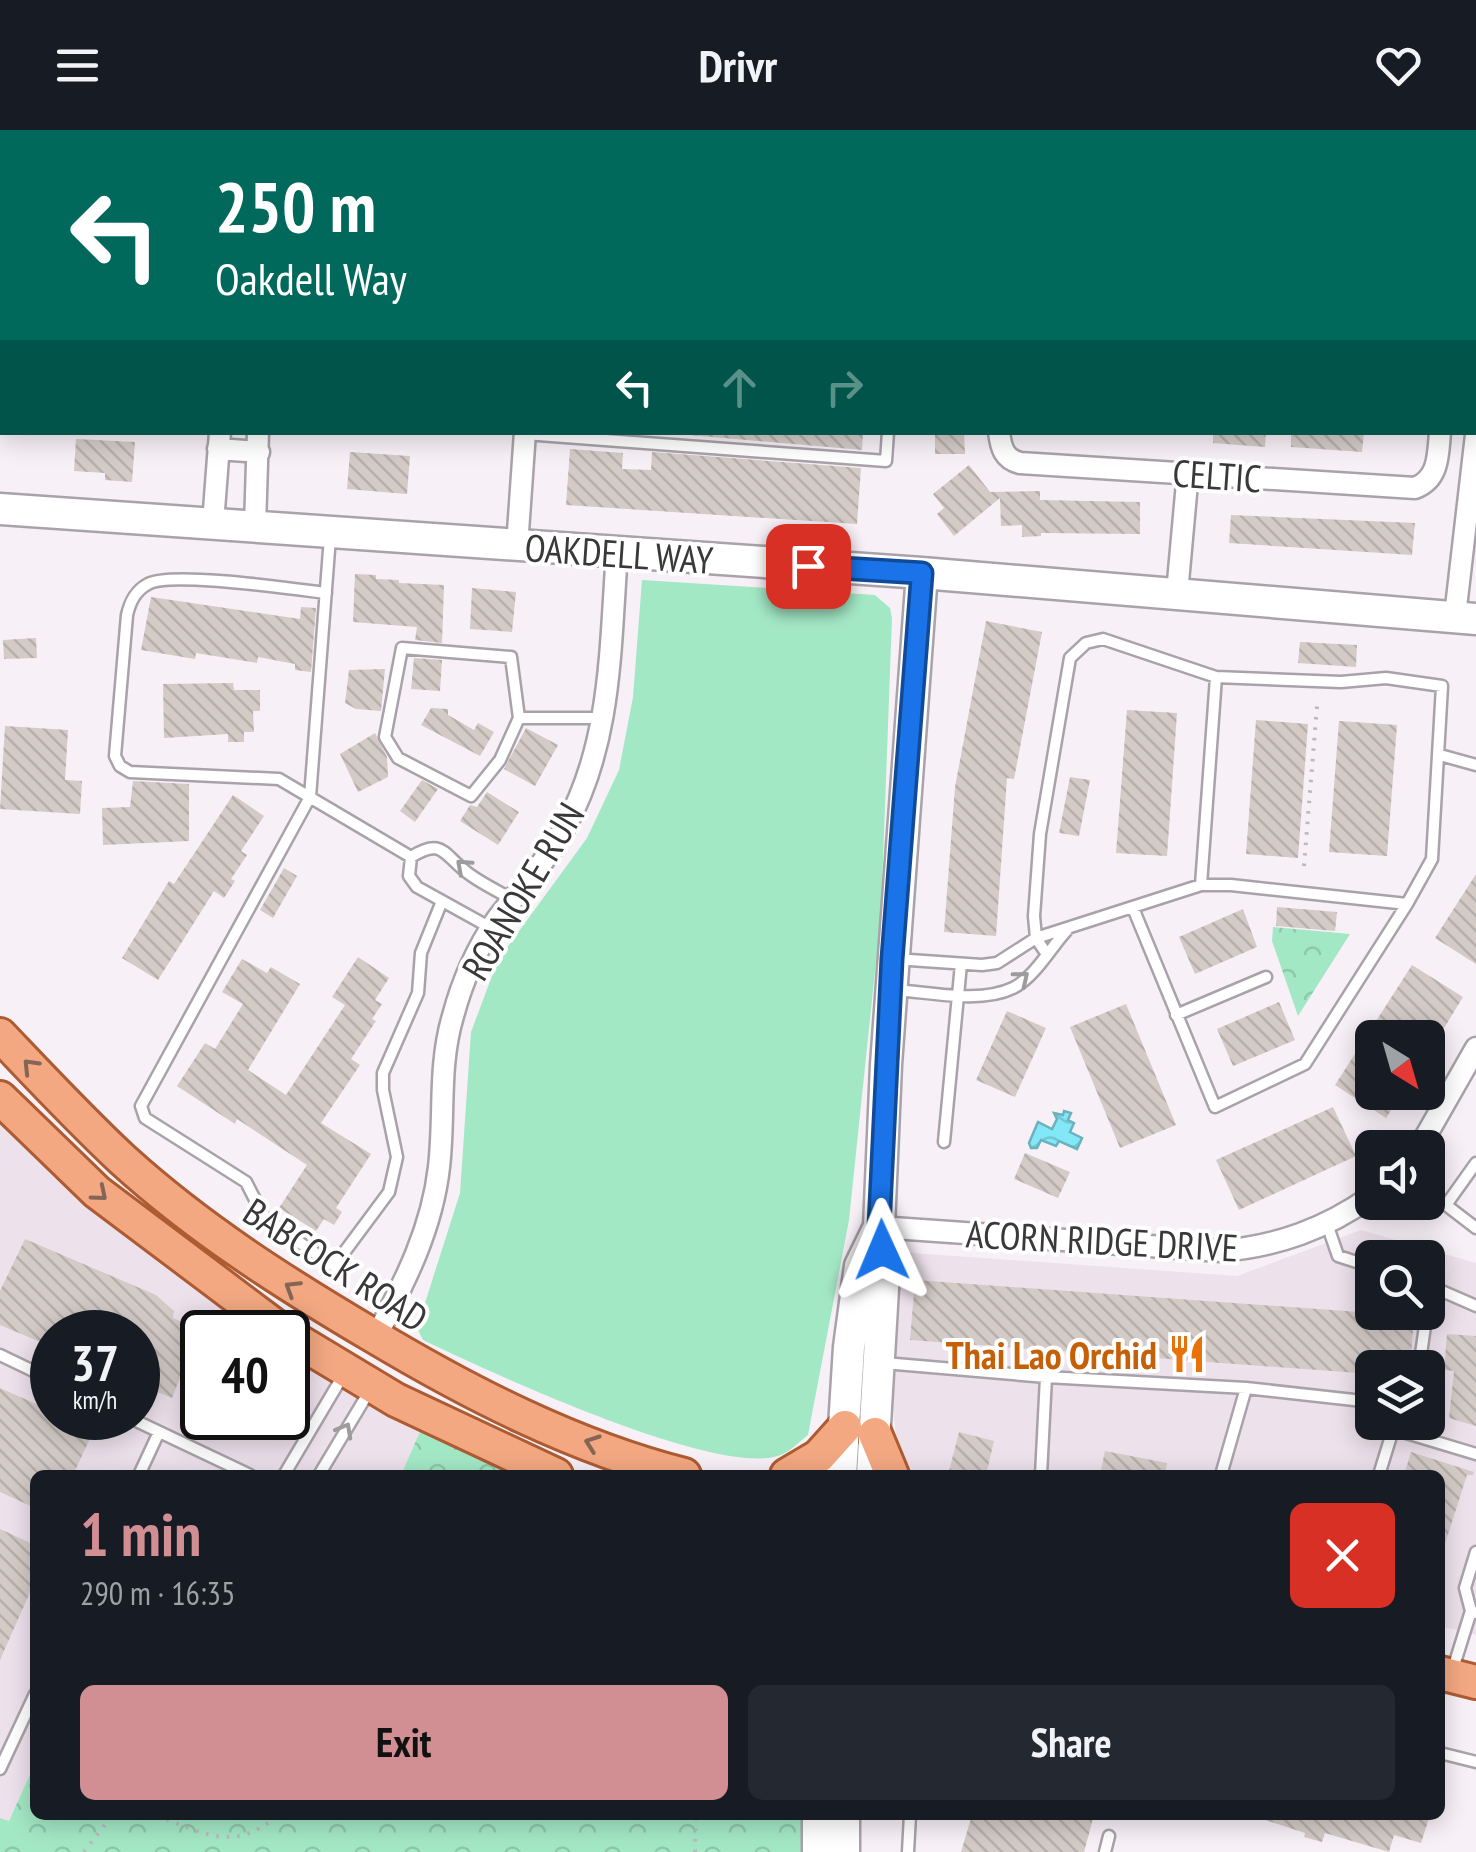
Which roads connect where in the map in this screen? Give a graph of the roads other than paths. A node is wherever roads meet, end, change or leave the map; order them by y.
1 (525, 435) edge
2 (551, 435) edge
3 (888, 435) edge
4 (1000, 435) edge
5 (1440, 435) edge
6 (1476, 435) edge
7 (219, 441) edge
8 (259, 442) edge
9 (1188, 472) junction
10 (0, 508) edge
11 (213, 523) junction
12 (255, 526) junction
13 (331, 532) junction
14 (516, 546) junction
15 (618, 553) junction
16 (922, 573) junction
17 (326, 593) junction
18 (1176, 593) junction
19 (1465, 617) edge
20 (1216, 677) junction
21 (518, 718) junction
22 (604, 718) junction
23 (1440, 755) junction
24 (1476, 766) edge
25 (310, 797) junction
26 (411, 857) junction
27 (1201, 885) junction
28 (513, 900) junction
29 (442, 902) junction
30 (1407, 904) junction
31 (1133, 908) junction
32 (492, 928) junction
33 (1067, 929) junction
34 (1036, 938) junction
35 (1046, 953) junction
36 (892, 959) junction
37 (961, 964) junction
38 (1266, 977) dead end
39 (891, 990) junction
40 (959, 994) junction
41 (1176, 1015) junction
42 (0, 1035) edge
43 (1476, 1048) edge
44 (60, 1097) junction
45 (0, 1098) edge
46 (28, 1128) junction
47 (1430, 1130) edge
48 (944, 1142) dead end
49 (1476, 1163) edge
50 (1446, 1205) joint
51 (1355, 1207) edge
52 (1327, 1224) junction
53 (879, 1227) junction
54 (1476, 1228) edge
55 (1355, 1262) edge
56 (1445, 1293) edge
57 (1476, 1306) edge
58 (253, 1310) edge
59 (376, 1338) junction
60 (310, 1349) edge
61 (0, 1355) edge
62 (878, 1363) junction
63 (30, 1369) edge
64 (1046, 1378) junction
65 (359, 1379) junction
66 (1246, 1388) junction
67 (1355, 1400) edge
68 (494, 1402) junction
69 (860, 1430) junction
70 (160, 1432) edge
71 (155, 1440) edge
72 (1390, 1440) edge
73 (1435, 1440) edge
74 (1476, 1454) edge
75 (141, 1470) edge
76 (239, 1470) edge
77 (288, 1470) edge
78 (321, 1470) edge
79 (545, 1470) edge
80 (670, 1470) edge
81 (795, 1470) edge
82 (843, 1470) edge
83 (871, 1470) edge
84 (888, 1470) edge
85 (1041, 1470) edge
86 (1222, 1470) edge
87 (1381, 1470) edge
88 (1476, 1552) edge
89 (1473, 1612) edge
90 (1456, 1677) edge
91 (30, 1705) edge
92 (1445, 1754) edge
93 (1476, 1762) edge
94 (0, 1769) edge
95 (818, 1820) edge
96 (844, 1820) edge
97 (910, 1820) edge
98 (1109, 1836) dead end
99 (818, 1852) edge
100 (844, 1852) edge
101 (908, 1852) edge
102 (1105, 1852) edge

1 - 14 street
2 - 3 lane
4 - 9 street, CELTIC
5 - 9 street, CELTIC
6 - 19 street
7 - 8 street
7 - 11 street
8 - 12 street
9 - 18 street
10 - 11 street, OAKDELL WAY
11 - 12 street, OAKDELL WAY
12 - 13 street, OAKDELL WAY
13 - 14 street, OAKDELL WAY
13 - 17 lane
14 - 15 street, OAKDELL WAY
15 - 16 street, OAKDELL WAY
15 - 22 street, ROANOKE RUN
16 - 18 street, OAKDELL WAY
16 - 36 street
17 - 25 lane
17 - 25 lane
18 - 19 street, OAKDELL WAY
20 - 23 lane
20 - 27 lane
20 - 34 lane
21 - 21 lane
21 - 22 lane
22 - 28 street, ROANOKE RUN
23 - 24 lane
23 - 30 lane
25 - 26 lane
25 - 29 lane
28 -> 26 lane
26 - 29 lane
27 - 30 lane
27 - 31 lane
28 - 32 street, ROANOKE RUN
29 - 32 lane
30 - 41 lane
31 - 33 lane
31 - 41 lane
32 - 59 street, ROANOKE RUN
33 - 34 lane
33 - 35 lane
34 - 35 lane
34 - 37 lane
40 -> 35 lane
36 - 37 lane
36 - 39 street
37 - 40 lane
38 - 41 lane
39 - 40 lane
39 - 53 street
40 - 48 lane
44 -> 42 main road, BABCOCK ROAD
43 - 47 street
44 - 46 main road
59 -> 44 main road, BABCOCK ROAD
45 - 46 main road
46 -> 58 main road
49 - 50 lane
50 - 54 lane
51 - 52 street, ACORN RIDGE DRIVE
52 - 53 street, ACORN RIDGE DRIVE
52 - 55 lane
53 - 62 street
53 - 69 street
56 - 57 lane
59 - 68 main road, BABCOCK ROAD
60 - 65 main road
61 - 63 lane
62 - 64 lane
62 - 69 street
64 - 66 lane
64 - 85 lane
65 - 68 main road
65 - 77 lane
78 -> 65 lane
65 - 79 main road
66 - 67 lane
66 - 86 lane
80 -> 68 main road, BABCOCK ROAD
69 - 81 main road
69 - 82 street
69 - 83 street
69 - 84 main road
70 - 76 lane
71 - 75 lane
72 - 87 lane
73 - 74 lane
88 - 89 lane
89 - 90 lane
91 - 94 lane
92 - 93 lane
95 - 99 street
96 - 100 street
97 - 101 lane
98 - 102 lane

